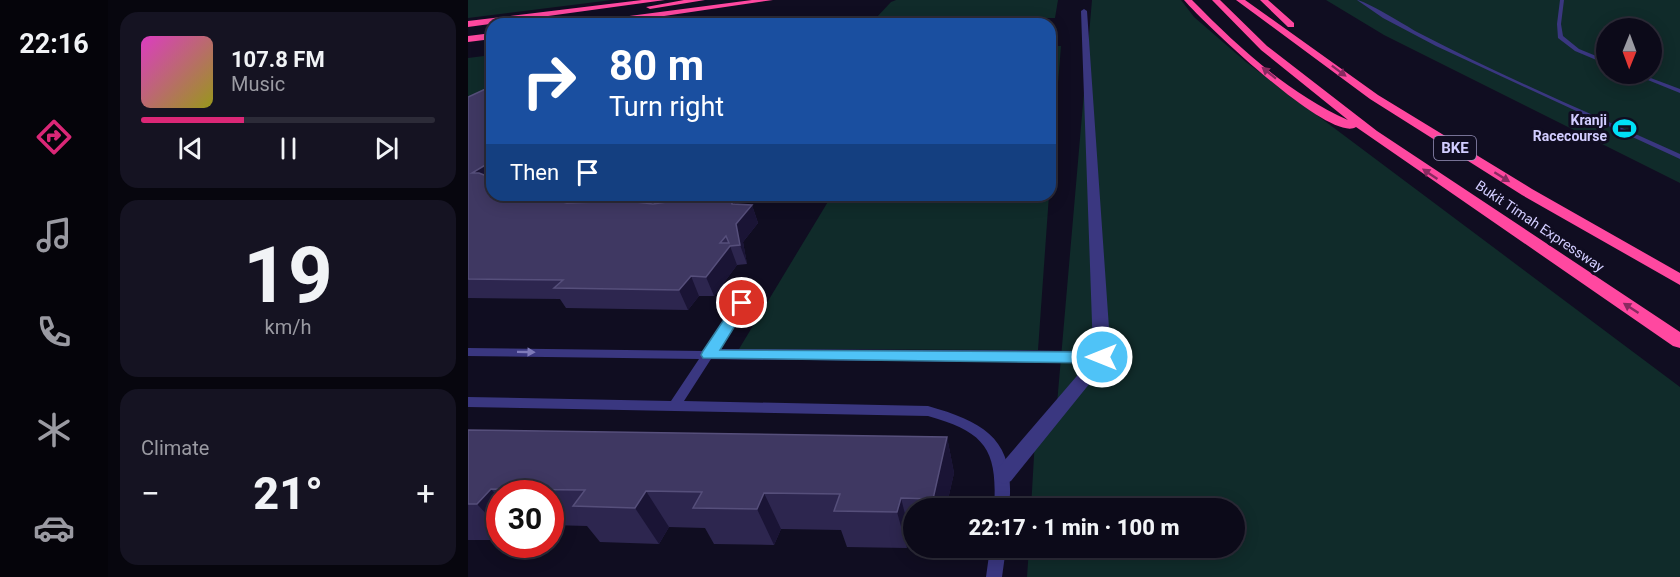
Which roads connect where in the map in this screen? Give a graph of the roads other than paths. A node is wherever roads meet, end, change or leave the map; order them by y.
1 (632, 0) edge
2 (661, 0) edge
3 (701, 0) edge
4 (769, 0) edge
5 (1188, 0) edge
6 (1216, 0) edge
7 (1240, 0) edge
8 (1263, 0) edge
9 (1359, 0) edge
10 (1562, 0) edge
11 (1084, 11) dead end
12 (529, 18) edge
13 (536, 18) edge
14 (567, 18) edge
15 (636, 18) edge
16 (468, 24) edge
17 (486, 24) edge
18 (486, 26) edge
19 (468, 31) edge
20 (486, 37) edge
21 (468, 39) edge
22 (1320, 57) junction
23 (1596, 58) edge
24 (1662, 84) edge
25 (1680, 91) edge
26 (1372, 134) junction
27 (1680, 157) edge
28 (1680, 280) edge
29 (742, 303) dead end
30 (1680, 341) edge
31 (468, 352) edge
32 (708, 355) junction
33 (1102, 357) junction
34 (468, 402) edge
35 (675, 405) junction
36 (1004, 475) junction
37 (1003, 498) edge
38 (997, 558) edge
39 (994, 577) edge

1 - 12 highway
2 - 13 highway
3 - 14 highway
4 - 15 highway
26 -> 5 highway
6 - 26 highway, Bukit Timah Expressway / BKE
7 - 22 highway, Bukit Timah Expressway / BKE
8 - 22 highway
9 - 27 lane
10 - 23 lane
11 - 33 street
16 - 17 highway
18 - 19 highway
20 - 21 highway
22 -> 28 highway, Bukit Timah Expressway / BKE
24 - 25 lane
30 -> 26 highway, Bukit Timah Expressway / BKE
29 - 32 lane
31 -> 32 lane
32 - 33 street
32 - 35 lane
33 - 36 street
34 - 35 lane
35 - 36 lane
36 - 37 lane
38 - 39 lane

